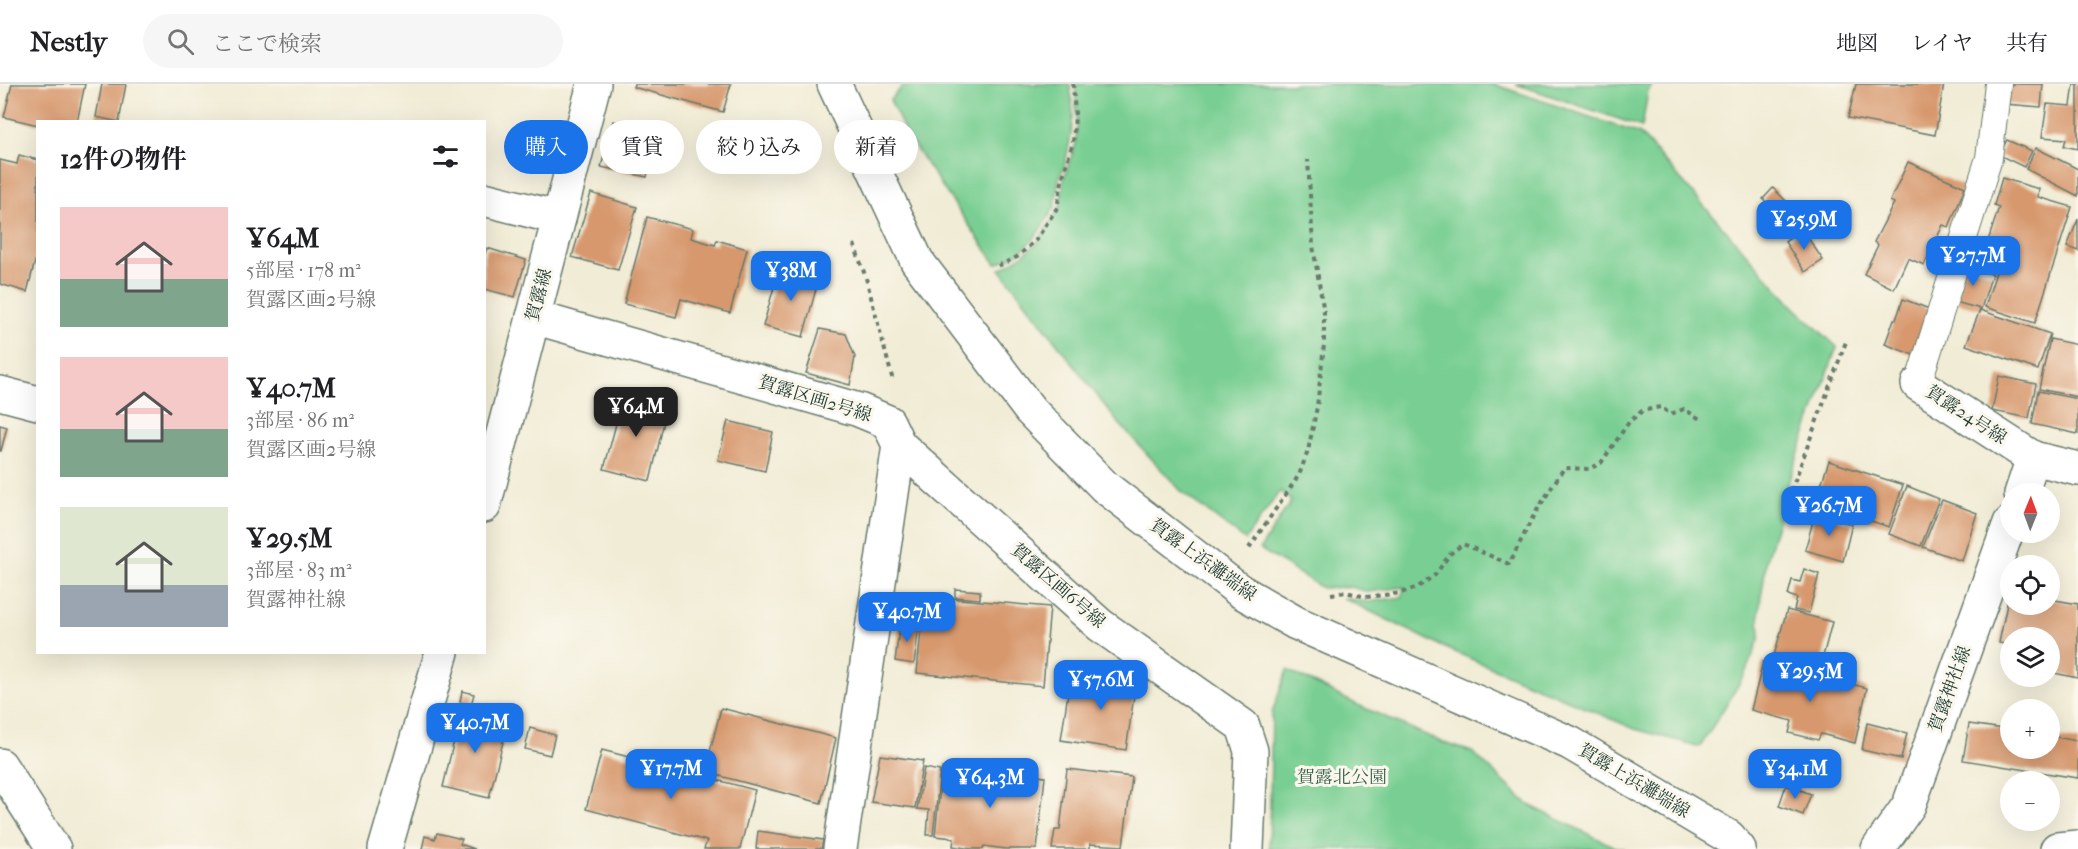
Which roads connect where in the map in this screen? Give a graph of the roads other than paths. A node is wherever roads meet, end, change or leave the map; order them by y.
1 (594, 84) edge
2 (1998, 84) edge
3 (841, 87) edge
4 (486, 200) edge
5 (559, 218) junction
6 (533, 317) junction
7 (1918, 384) joint
8 (0, 393) edge
9 (36, 402) edge
10 (899, 445) junction
11 (2033, 458) junction
12 (2078, 470) edge
13 (2025, 483) edge
14 (486, 498) edge
15 (2003, 543) edge
16 (441, 654) edge
17 (0, 765) edge
18 (2078, 847) edge
19 (54, 849) edge
20 (385, 849) edge
21 (840, 849) edge
22 (1247, 849) edge
23 (1739, 849) edge
24 (1878, 849) edge
25 (2057, 849) edge

1 - 5 street, 賀露線
2 - 7 lane, 賀露24号線
3 - 23 street, 賀露上浜灘端線
4 - 5 street
5 - 6 street, 賀露線
6 - 10 street, 賀露区画2号線
6 - 14 street, 賀露線
7 - 11 street, 賀露24号線
8 - 9 street
10 - 21 street
10 - 22 street, 賀露区画6号線
11 - 12 street
11 - 13 street
15 - 24 street, 賀露神社線
16 - 20 street
17 - 19 street
18 - 25 street

